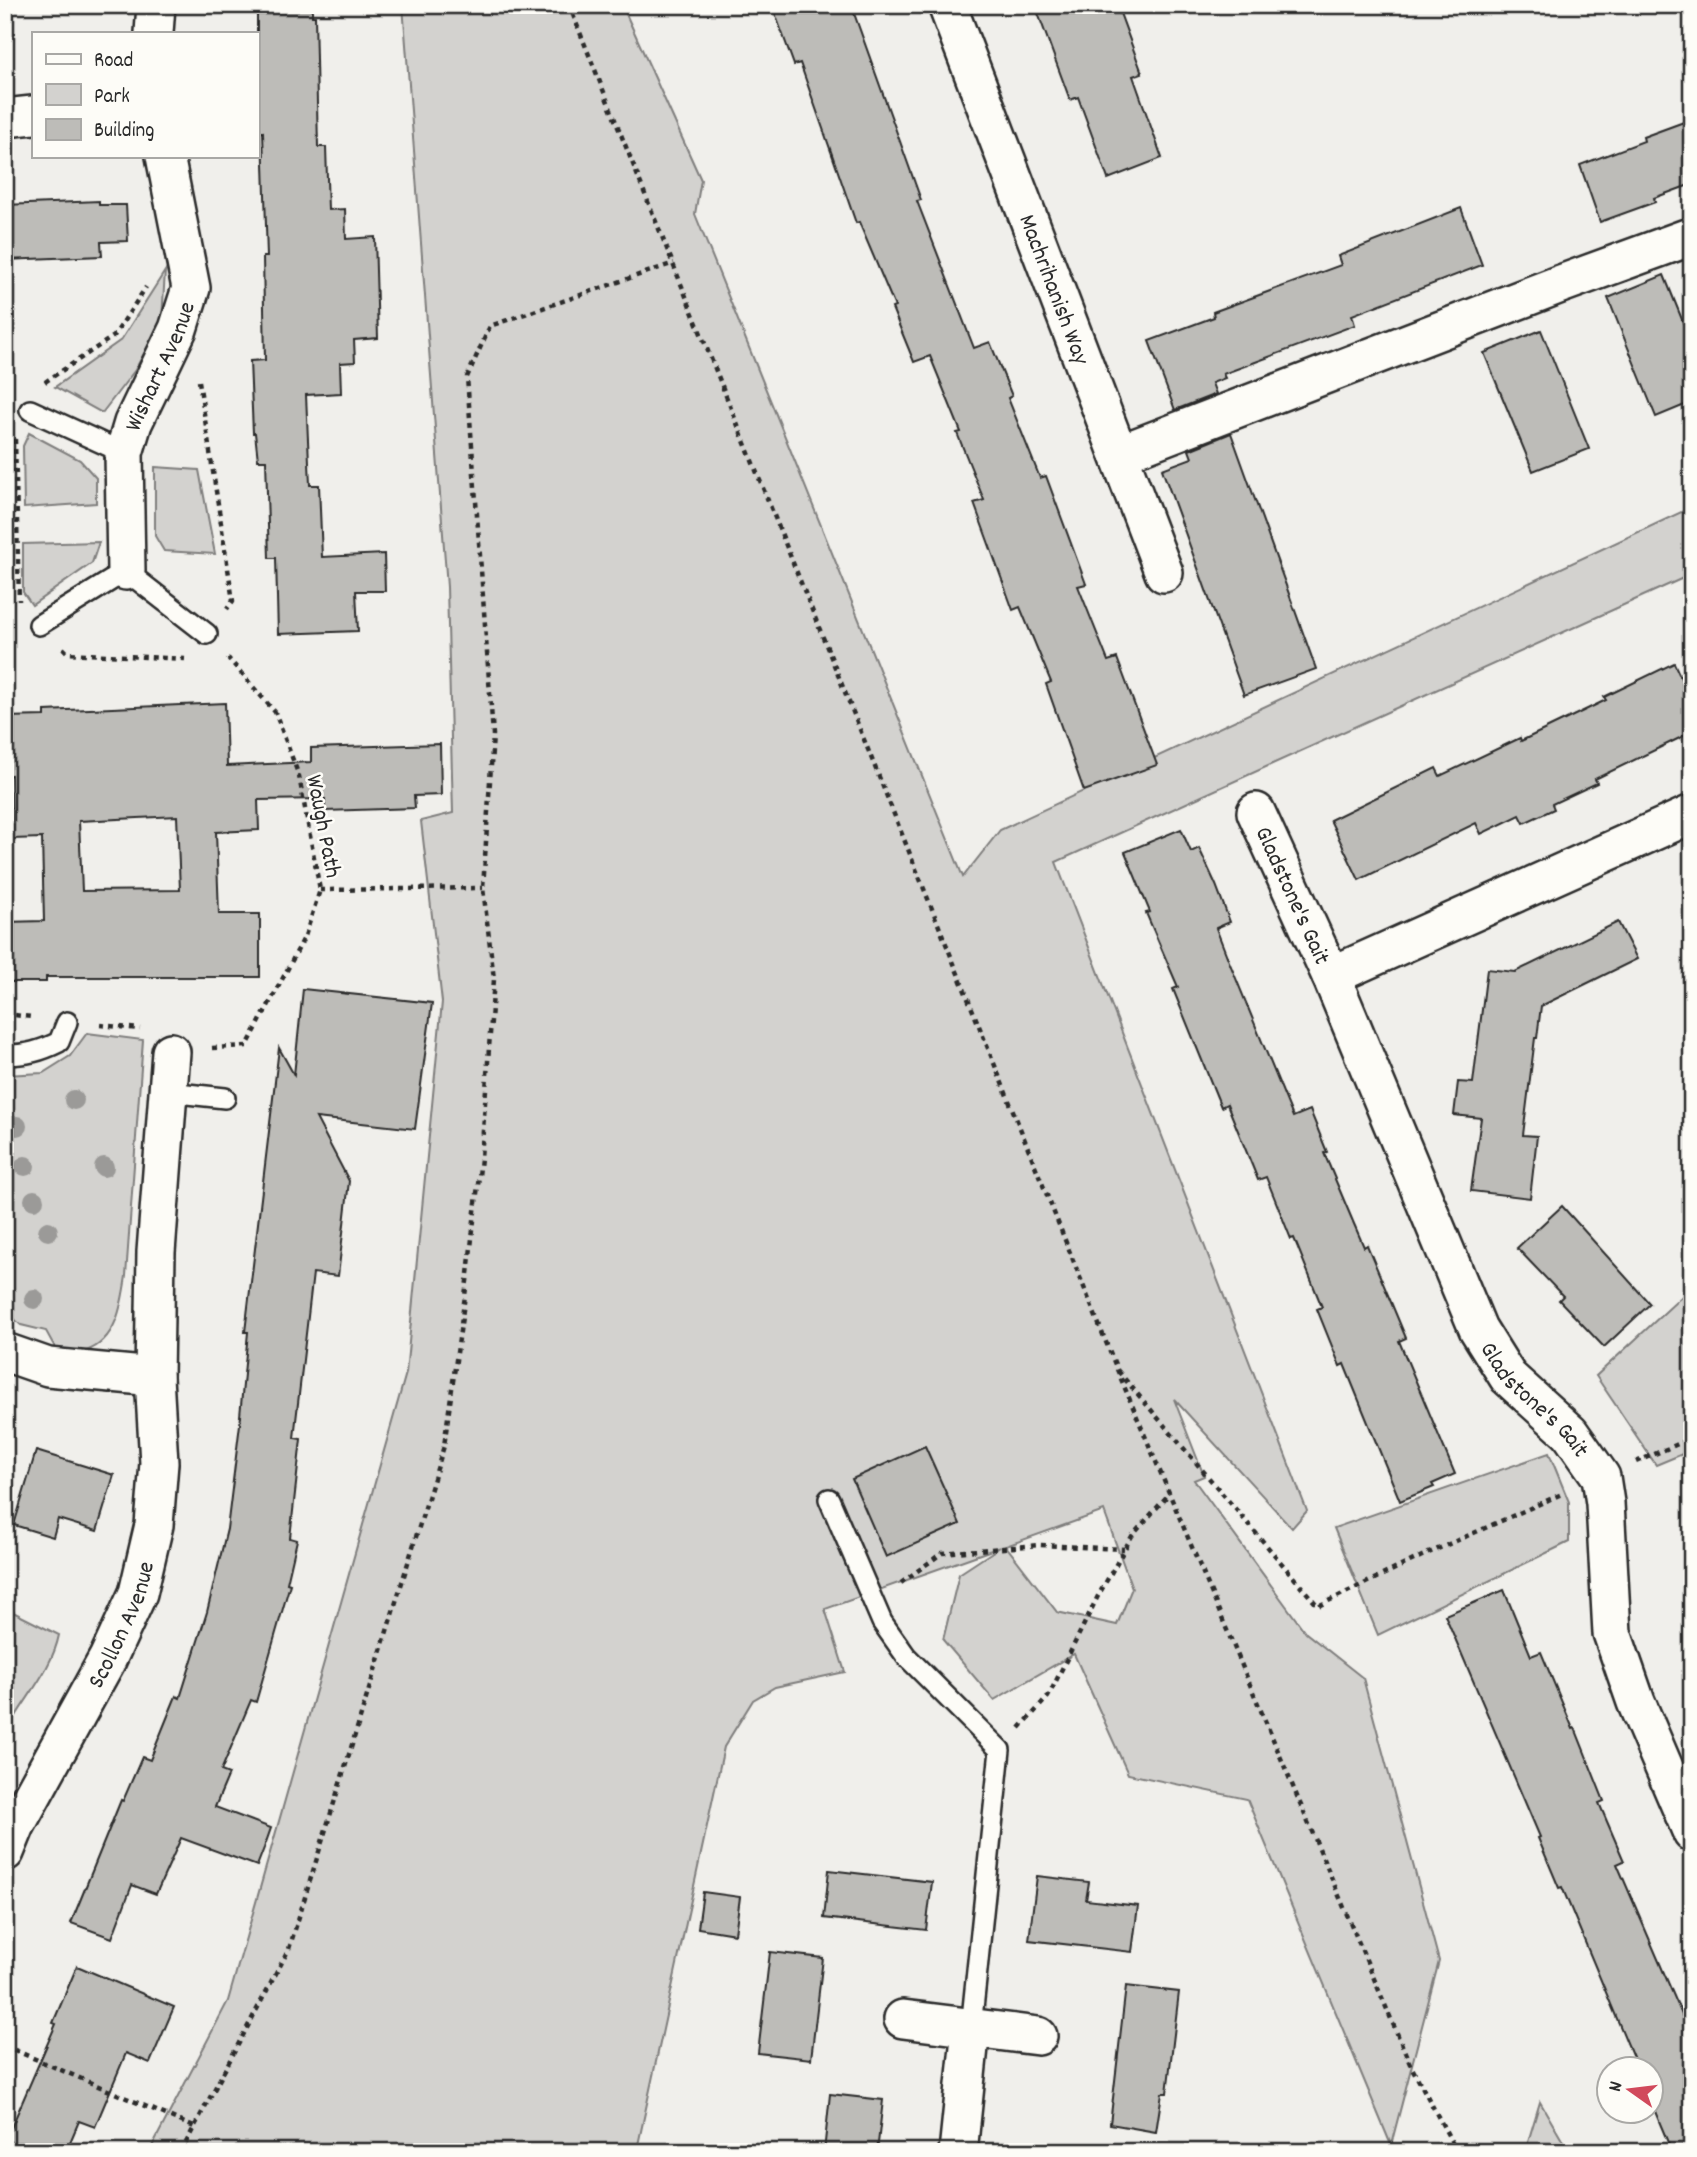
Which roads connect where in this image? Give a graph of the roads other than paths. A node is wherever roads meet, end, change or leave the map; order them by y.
1 (156, 5) edge
2 (947, 5) edge
3 (155, 32) edge
4 (32, 115) edge
5 (5, 118) edge
6 (165, 158) edge
7 (1692, 236) edge
8 (30, 410) dead end
9 (124, 453) junction
10 (1119, 454) junction
11 (127, 571) junction
12 (1164, 573) dead end
13 (39, 625) dead end
14 (207, 634) road end
15 (1256, 812) dead end
16 (1692, 814) edge
17 (1331, 976) junction
18 (67, 1022) dead end
19 (171, 1052) road end
20 (5, 1055) edge
21 (168, 1092) junction
22 (225, 1098) dead end
23 (5, 1352) edge
24 (154, 1377) junction
25 (829, 1499) dead end
26 (1692, 1833) edge
27 (5, 1852) edge
28 (904, 2019) dead end
29 (971, 2028) junction
30 (1038, 2036) dead end
31 (958, 2152) edge

1 - 3 street
2 - 10 street, Machrihanish Way
4 - 5 street
6 - 9 street, Wishart Avenue
7 - 10 street
8 - 9 lane, Wishart Avenue
9 - 11 street, Wishart Avenue
10 - 12 street, Machrihanish Way
11 - 13 lane
11 - 14 lane
15 - 17 street, Gladstone's Gait
16 - 17 street, Gladstone's Gait
17 - 26 street, Gladstone's Gait
18 - 20 lane
19 - 21 street, Scollon Avenue
21 - 22 lane
21 - 24 street, Scollon Avenue
23 - 24 street
24 - 27 street, Scollon Avenue
25 - 29 lane
28 - 29 street
29 - 30 street
29 - 31 street

